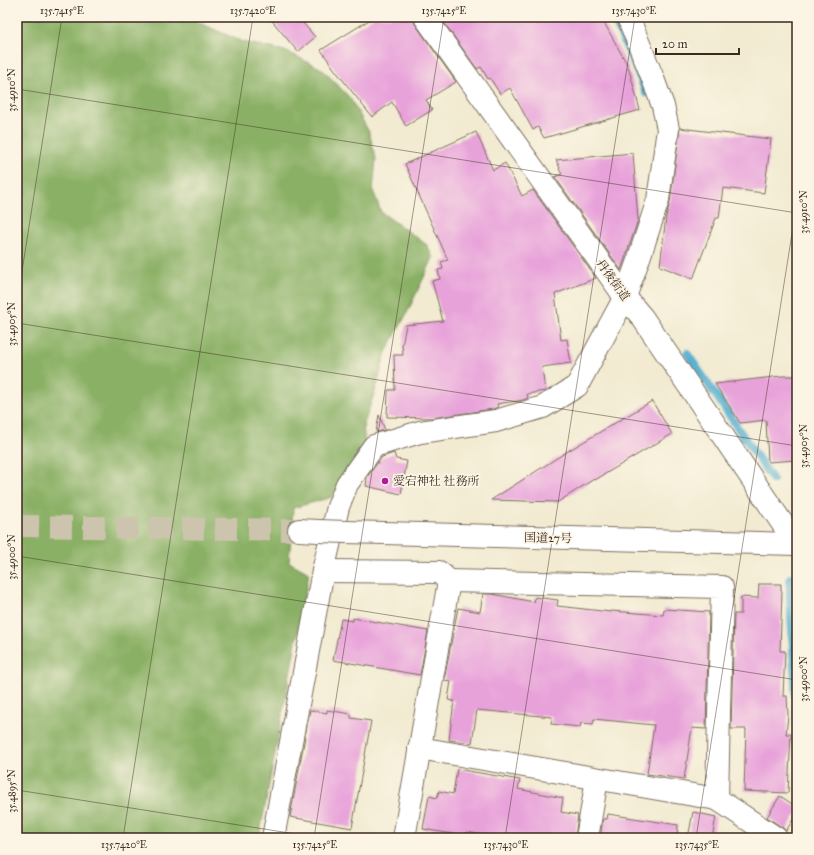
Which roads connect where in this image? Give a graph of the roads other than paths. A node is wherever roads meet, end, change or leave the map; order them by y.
1 (425, 17) edge
2 (628, 17) edge
3 (625, 297) junction
4 (309, 531) tunnel mouth
5 (797, 544) edge
6 (323, 571) junction
7 (449, 581) junction
8 (419, 748) junction
9 (597, 779) junction
10 (717, 799) junction
11 (273, 838) edge
12 (404, 838) edge
13 (587, 838) edge
14 (776, 838) edge

1 - 3 main road, 丹後街道
2 - 3 main road
3 - 5 main road, 丹後街道
3 - 6 main road
4 - 5 main road, 国道27号, bridge
6 - 7 main road
6 - 11 main road
7 - 8 main road
7 - 10 main road
8 - 9 main road
8 - 12 main road
9 - 10 main road
9 - 13 main road
10 - 14 main road

